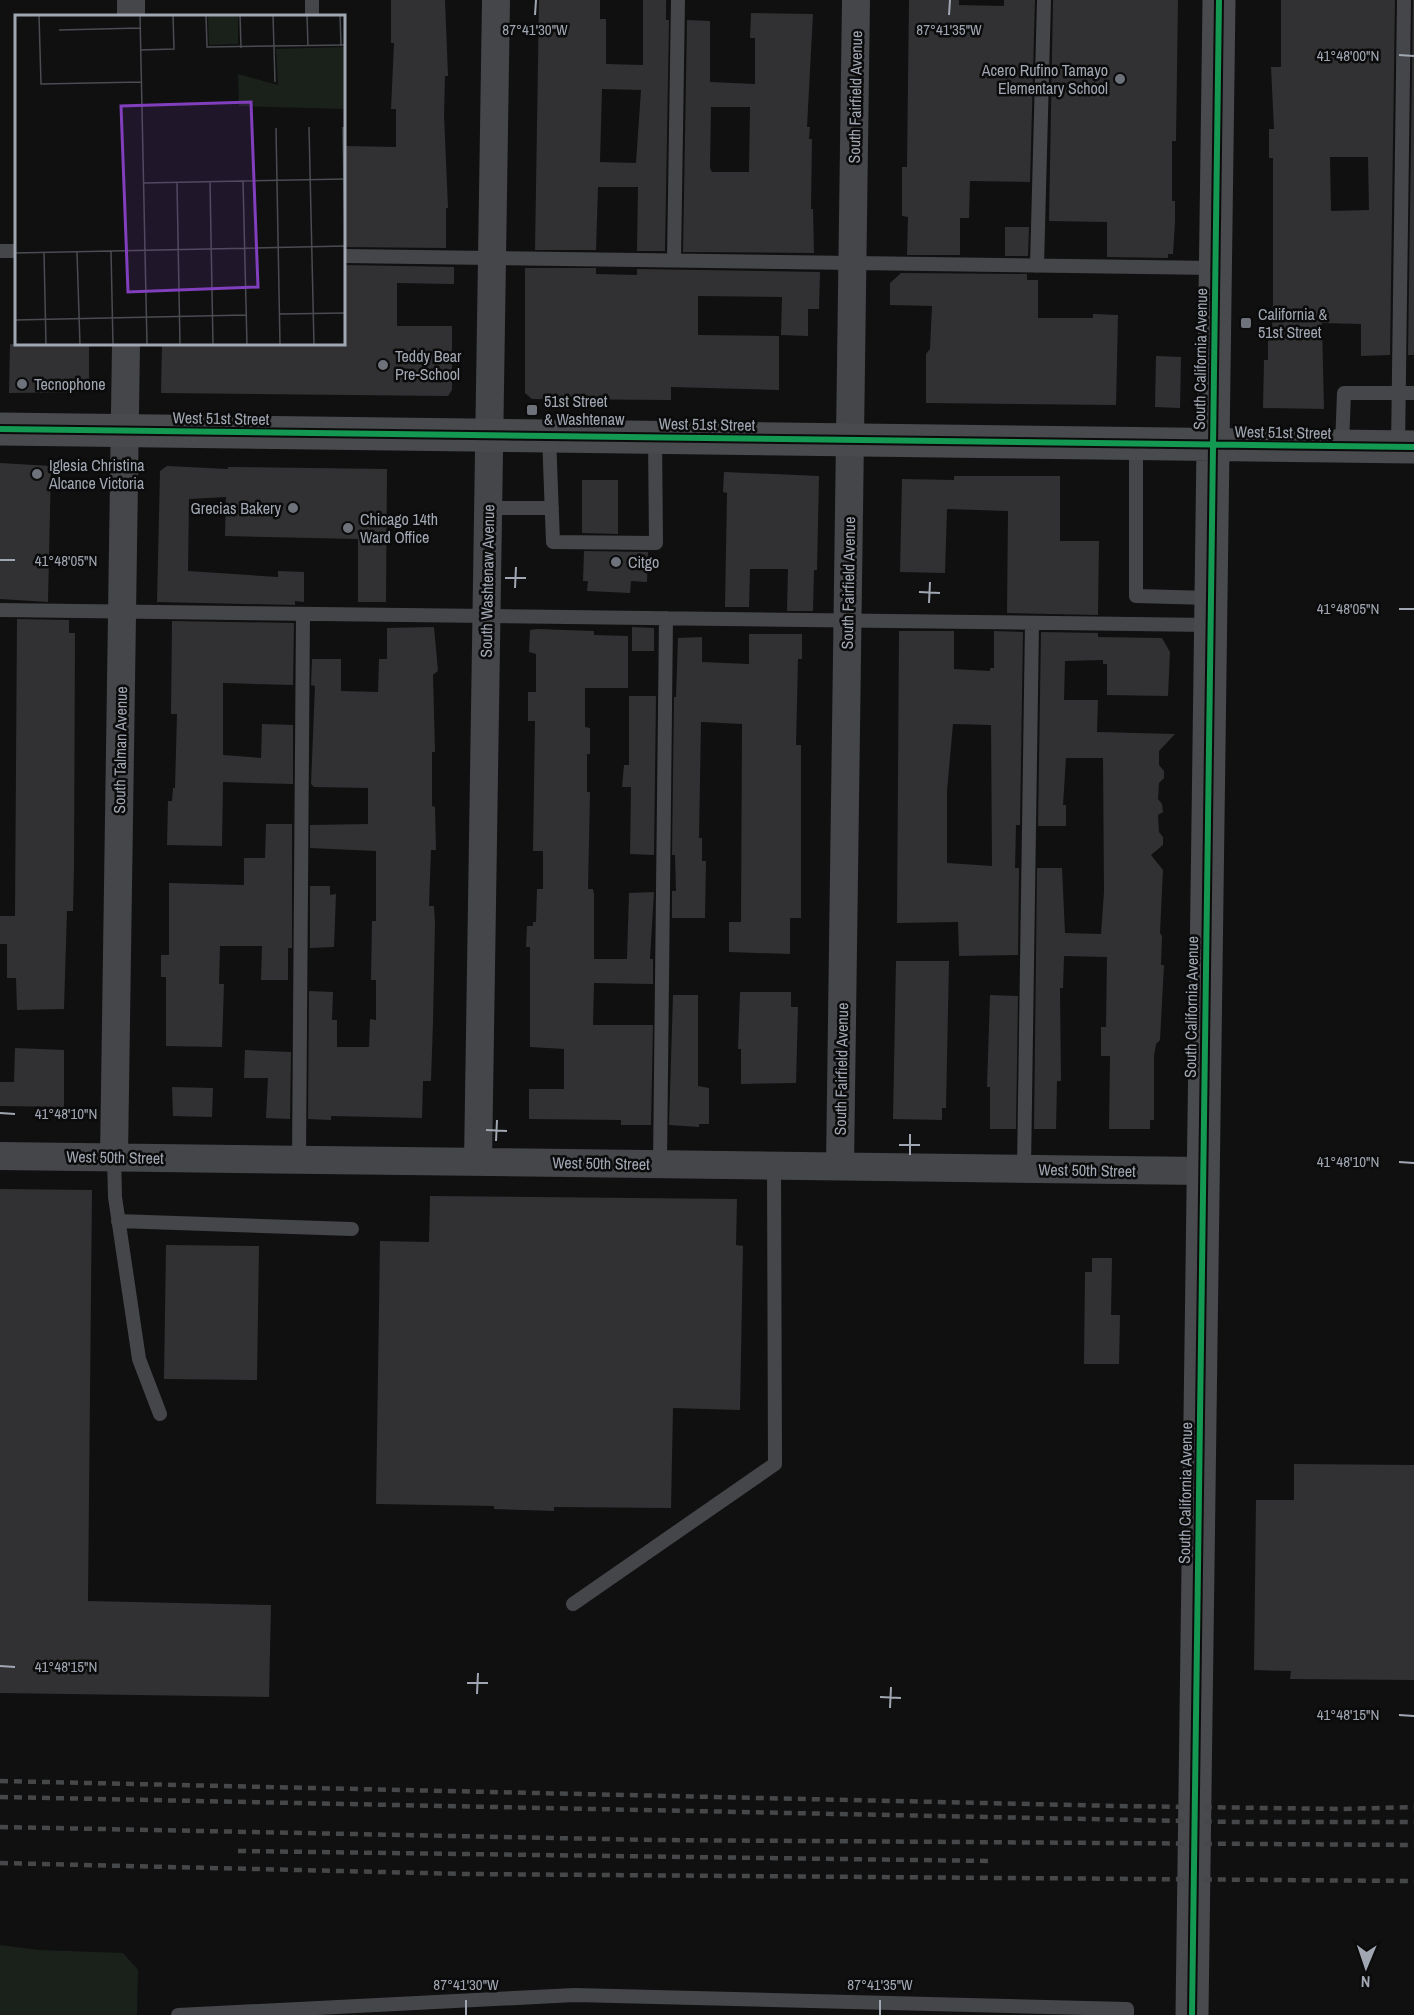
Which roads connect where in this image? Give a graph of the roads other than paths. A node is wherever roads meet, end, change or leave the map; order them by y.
1 (496, 0) edge
2 (678, 0) edge
3 (856, 0) edge
4 (1044, 0) edge
5 (1219, 0) edge
6 (1404, 0) edge
7 (345, 256) edge
8 (492, 258) junction
9 (674, 260) junction
10 (853, 263) junction
11 (1037, 266) junction
12 (1215, 268) junction
13 (126, 345) edge
14 (1399, 393) junction
15 (1414, 393) edge
16 (0, 429) edge
17 (125, 430) junction
18 (489, 435) junction
19 (549, 436) junction
20 (656, 437) junction
21 (850, 440) junction
22 (1136, 443) junction
23 (1213, 444) junction
24 (1342, 446) junction
25 (1406, 447) edge
26 (552, 507) junction
27 (488, 508) junction
28 (0, 609) edge
29 (122, 611) junction
30 (1210, 612) junction
31 (303, 614) junction
32 (486, 616) junction
33 (666, 618) junction
34 (847, 621) junction
35 (1032, 623) junction
36 (0, 1156) edge
37 (114, 1157) junction
38 (298, 1160) junction
39 (478, 1162) junction
40 (660, 1164) junction
41 (774, 1166) junction
42 (840, 1166) junction
43 (1024, 1169) junction
44 (1203, 1171) junction
45 (118, 1221) junction
46 (352, 1229) dead end
47 (160, 1414) dead end
48 (573, 1604) dead end
49 (322, 2012) edge
50 (178, 2015) edge
51 (1127, 2015) edge
52 (1192, 2015) edge

1 - 8 street, South Washtenaw Avenue
2 - 9 lane
3 - 10 street, South Fairfield Avenue
4 - 11 lane
5 - 12 street, South California Avenue
6 - 14 lane
7 - 8 lane
8 - 9 lane
8 - 18 street, South Washtenaw Avenue
9 - 10 lane
10 - 11 lane
10 - 21 street, South Fairfield Avenue
11 - 12 lane
12 - 23 street, South California Avenue
13 - 17 street, South Talman Avenue
14 - 15 lane
14 - 24 lane
14 - 25 lane
16 - 17 street, West 51st Street
17 - 18 street, West 51st Street
17 - 29 street, South Talman Avenue
18 - 19 street, West 51st Street
18 - 27 street, South Washtenaw Avenue
19 - 20 street, West 51st Street
19 - 26 lane
20 - 21 street, West 51st Street
20 - 26 lane
21 - 22 street, West 51st Street
21 - 34 street, South Fairfield Avenue
22 - 23 street, West 51st Street
22 - 30 lane
23 - 24 street, West 51st Street
23 - 30 street, South California Avenue
24 - 25 street, West 51st Street
26 - 27 lane
27 - 32 street, South Washtenaw Avenue
28 - 29 lane
29 - 31 lane
29 - 37 street, South Talman Avenue
30 - 35 lane
30 - 44 street, South California Avenue
31 - 32 lane
31 - 38 lane
32 - 33 lane
32 - 39 street, South Washtenaw Avenue
33 - 34 lane
33 - 40 lane
34 - 35 lane
34 - 42 street, South Fairfield Avenue
35 - 43 lane
36 - 37 street, West 50th Street
37 - 38 street, West 50th Street
37 - 45 lane
38 - 39 street, West 50th Street
39 - 40 street, West 50th Street
40 - 41 street, West 50th Street
41 - 42 street, West 50th Street
41 - 48 lane
42 - 43 street, West 50th Street
43 - 44 street, West 50th Street
44 - 52 street, South California Avenue
45 - 46 lane
45 - 47 lane
49 - 50 lane
49 - 51 lane

